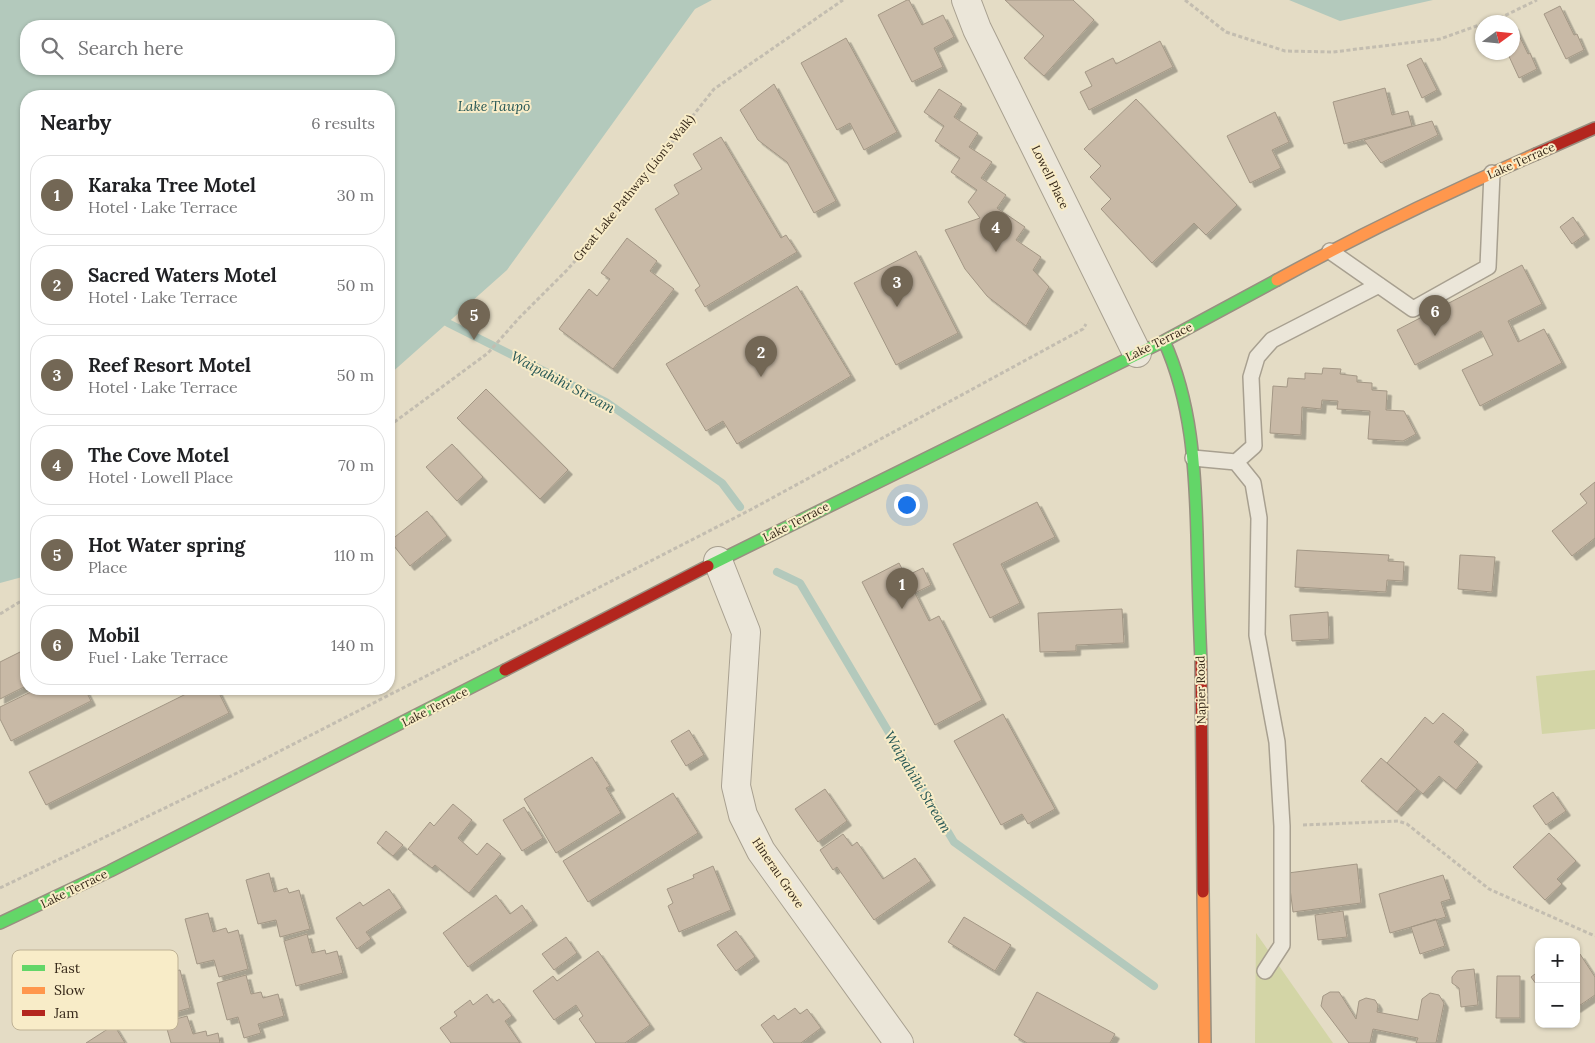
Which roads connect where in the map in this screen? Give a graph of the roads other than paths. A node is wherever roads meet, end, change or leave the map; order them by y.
1 (966, 0) edge
2 (1595, 128) edge
3 (1492, 174) junction
4 (1330, 251) junction
5 (1379, 285) junction
6 (1164, 341) junction
7 (1137, 353) junction
8 (1193, 458) junction
9 (1236, 462) junction
10 (718, 561) junction
11 (0, 923) edge
12 (1265, 971) dead end
13 (899, 1043) edge
14 (1204, 1043) edge

1 - 7 street, Lowell Place
2 - 3 main road, Lake Terrace
3 - 4 main road, Lake Terrace
3 - 5 lane
4 - 5 lane
4 - 6 main road, Lake Terrace
5 - 9 lane
6 - 7 main road, Lake Terrace
6 - 8 main road, Napier Road
7 - 10 main road, Lake Terrace
8 - 9 lane
8 - 14 main road, Napier Road
9 - 12 lane
10 - 11 main road, Lake Terrace
10 - 13 street, Hinerau Grove

